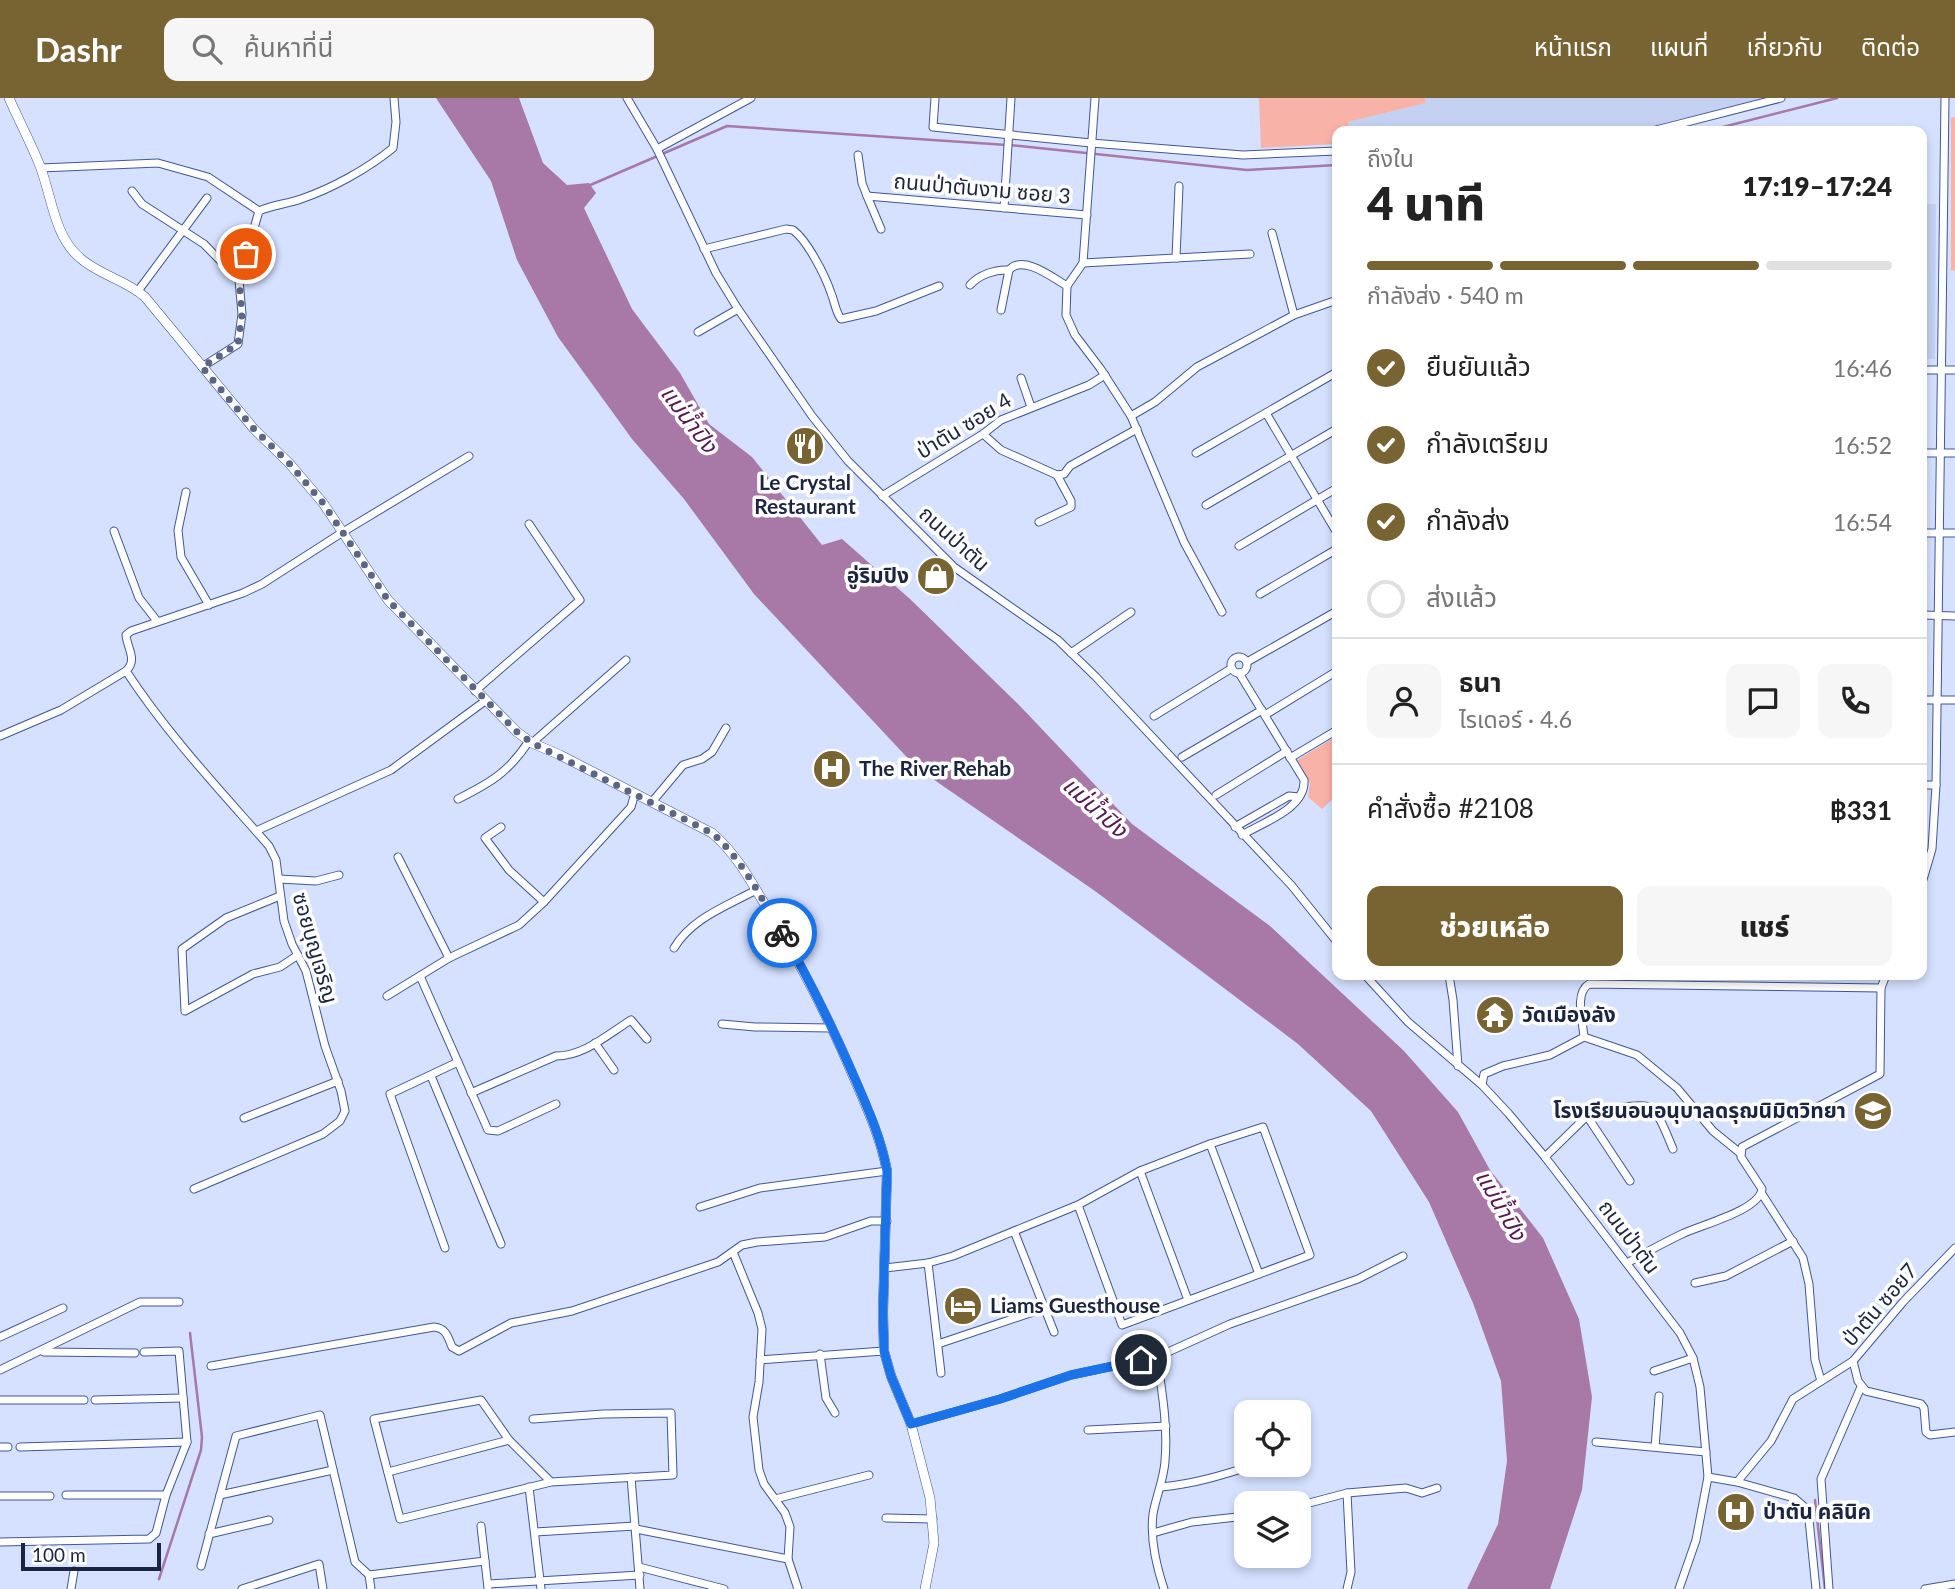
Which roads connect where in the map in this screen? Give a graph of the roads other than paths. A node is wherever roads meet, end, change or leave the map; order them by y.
1 (9, 98) edge
2 (394, 98) edge
3 (627, 98) edge
4 (751, 98) edge
5 (935, 98) edge
6 (1011, 98) edge
7 (1095, 98) edge
8 (1781, 98) edge
9 (1945, 98) edge
10 (1672, 126) edge
11 (1008, 134) junction
12 (1091, 143) junction
13 (657, 149) junction
14 (1332, 150) edge
15 (858, 155) dead end
16 (41, 168) junction
17 (1178, 186) dead end
18 (132, 191) dead end
19 (867, 196) junction
20 (207, 198) dead end
21 (1003, 208) junction
22 (258, 211) junction
23 (1087, 215) junction
24 (881, 229) dead end
25 (184, 232) junction
26 (1272, 233) dead end
27 (704, 249) junction
28 (1250, 254) dead end
29 (1176, 258) junction
30 (1083, 263) junction
31 (1009, 270) junction
32 (239, 280) junction
33 (970, 285) dead end
34 (939, 286) dead end
35 (1067, 286) junction
36 (138, 291) junction
37 (1332, 302) edge
38 (738, 309) junction
39 (1001, 310) dead end
40 (1294, 315) junction
41 (698, 332) dead end
42 (202, 367) junction
43 (1927, 370) edge
44 (1941, 370) junction
45 (1955, 370) edge
46 (1105, 375) junction
47 (1332, 375) edge
48 (1021, 378) dead end
49 (1031, 407) junction
50 (1266, 413) junction
51 (1131, 416) junction
52 (1137, 429) junction
53 (1332, 432) edge
54 (983, 434) junction
55 (1196, 453) dead end
56 (1927, 453) edge
57 (1941, 453) junction
58 (1955, 453) edge
59 (469, 456) dead end
60 (1291, 456) junction
61 (1057, 475) junction
62 (1332, 491) edge
63 (186, 492) dead end
64 (882, 496) junction
65 (1317, 500) junction
66 (1206, 505) dead end
67 (1039, 522) dead end
68 (529, 524) dead end
69 (1332, 525) edge
70 (114, 531) dead end
71 (343, 532) junction
72 (1927, 533) edge
73 (1940, 533) junction
74 (1955, 533) edge
75 (1239, 546) dead end
76 (1332, 552) edge
77 (1260, 594) dead end
78 (209, 605) junction
79 (1131, 612) dead end
80 (1222, 612) dead end
81 (1332, 614) edge
82 (1927, 615) edge
83 (1938, 615) junction
84 (1955, 616) edge
85 (157, 621) junction
86 (1071, 653) junction
87 (626, 660) dead end
88 (1247, 662) junction
89 (1232, 667) junction
90 (126, 671) junction
91 (1239, 673) junction
92 (1332, 674) edge
93 (475, 691) junction
94 (1927, 700) edge
95 (1937, 700) junction
96 (1955, 700) edge
97 (485, 701) junction
98 (1263, 713) junction
99 (1154, 716) dead end
100 (726, 728) dead end
101 (1, 732) edge
102 (1332, 732) edge
103 (531, 742) junction
104 (1289, 754) junction
105 (1182, 757) dead end
106 (1927, 785) edge
107 (1937, 785) junction
108 (635, 793) junction
109 (1216, 795) dead end
110 (1299, 797) junction
111 (458, 799) dead end
112 (652, 802) junction
113 (501, 827) dead end
114 (1235, 827) junction
115 (256, 831) junction
116 (1242, 835) junction
117 (1927, 849) edge
118 (1932, 849) junction
119 (398, 857) dead end
120 (1927, 866) edge
121 (340, 875) dead end
122 (279, 879) junction
123 (756, 890) junction
124 (279, 896) junction
125 (544, 902) junction
126 (1332, 936) edge
127 (674, 947) dead end
128 (298, 955) junction
129 (449, 958) junction
130 (421, 976) junction
131 (1370, 980) edge
132 (1449, 980) edge
133 (1884, 980) edge
134 (1881, 988) junction
135 (387, 996) dead end
136 (722, 1024) dead end
137 (832, 1028) junction
138 (1584, 1037) junction
139 (647, 1039) dead end
140 (595, 1044) junction
141 (458, 1062) junction
142 (1458, 1066) junction
143 (614, 1070) dead end
144 (431, 1076) junction
145 (338, 1081) junction
146 (1482, 1085) junction
147 (471, 1093) junction
148 (556, 1104) dead end
149 (1587, 1116) junction
150 (244, 1118) dead end
151 (1210, 1144) junction
152 (1673, 1149) dead end
153 (1741, 1155) junction
154 (1545, 1157) junction
155 (887, 1171) junction
156 (1140, 1171) junction
157 (1630, 1181) dead end
158 (194, 1189) dead end
159 (1762, 1194) junction
160 (1078, 1205) junction
161 (700, 1206) dead end
162 (887, 1221) junction
163 (1014, 1231) junction
164 (1793, 1241) junction
165 (500, 1244) dead end
166 (444, 1248) dead end
167 (1955, 1248) edge
168 (733, 1252) junction
169 (1403, 1256) dead end
170 (928, 1263) junction
171 (1627, 1263) junction
172 (885, 1268) junction
173 (1259, 1274) junction
174 (1695, 1283) dead end
175 (1188, 1300) junction
176 (179, 1302) dead end
177 (64, 1308) dead end
178 (1045, 1308) junction
179 (1054, 1332) dead end
180 (0, 1337) edge
181 (938, 1344) junction
182 (884, 1351) junction
183 (40, 1352) junction
184 (820, 1354) junction
185 (1157, 1357) junction
186 (1693, 1358) junction
187 (760, 1360) junction
188 (1853, 1362) junction
189 (211, 1366) dead end
190 (0, 1370) edge
191 (1654, 1371) dead end
192 (941, 1373) dead end
193 (1821, 1381) junction
194 (1861, 1387) junction
195 (1659, 1396) dead end
196 (183, 1398) junction
197 (0, 1400) edge
198 (84, 1400) dead end
199 (95, 1400) dead end
200 (835, 1413) dead end
201 (533, 1419) dead end
202 (911, 1424) junction
203 (1166, 1426) junction
204 (1088, 1430) dead end
205 (1955, 1432) edge
206 (509, 1440) junction
207 (1596, 1442) dead end
208 (187, 1443) junction
209 (20, 1447) dead end
210 (1655, 1447) junction
211 (1706, 1452) junction
212 (333, 1470) junction
213 (388, 1472) junction
214 (1234, 1472) edge
215 (869, 1475) dead end
216 (631, 1477) junction
217 (1708, 1477) junction
218 (551, 1482) junction
219 (1737, 1482) junction
220 (529, 1487) junction
221 (1161, 1487) junction
222 (1437, 1488) dead end
223 (1347, 1493) junction
224 (66, 1495) dead end
225 (166, 1495) junction
226 (220, 1495) junction
227 (0, 1496) edge
228 (50, 1496) dead end
229 (775, 1499) junction
230 (1311, 1503) edge
231 (1822, 1508) junction
232 (1808, 1510) junction
233 (1234, 1517) edge
234 (886, 1518) dead end
235 (933, 1519) junction
236 (269, 1520) dead end
237 (481, 1526) dead end
238 (635, 1528) junction
239 (535, 1532) junction
240 (1153, 1532) junction
241 (209, 1534) junction
242 (0, 1542) edge
243 (788, 1559) junction
244 (485, 1561) junction
245 (201, 1566) dead end
246 (74, 1571) dead end
247 (640, 1571) junction
248 (369, 1575) junction
249 (1828, 1576) junction
250 (1815, 1578) junction
251 (1955, 1584) edge
252 (541, 1585) edge
253 (488, 1587) edge
254 (71, 1589) edge
255 (242, 1589) edge
256 (323, 1589) edge
257 (371, 1589) edge
258 (640, 1589) edge
259 (724, 1589) edge
260 (798, 1589) edge
261 (925, 1589) edge
262 (1164, 1589) edge
263 (1347, 1589) edge
264 (1679, 1589) edge
265 (1816, 1589) edge
266 (1829, 1589) edge
267 (1925, 1589) edge

1 - 16 street
2 - 22 street
3 - 13 street, ถนนป่าตัน
4 - 13 street
5 - 11 street
6 - 11 street
7 - 12 street
8 - 10 street
9 - 44 street
11 - 12 street
11 - 21 street
12 - 14 street
12 - 23 street
13 - 27 street, ถนนป่าตัน
15 - 19 street
16 - 22 street
16 - 36 street
17 - 29 street
18 - 25 street
19 - 21 street, ถนนป่าตันงาม ซอย 3
19 - 24 street, ถนนป่าตันงาม ซอย 3
20 - 25 street
21 - 23 street, ถนนป่าตันงาม ซอย 3
22 - 32 street
23 - 30 street
25 - 32 street
25 - 36 street
26 - 40 street
27 - 34 street
27 - 38 street, ถนนป่าตัน
28 - 29 street
29 - 30 street
30 - 35 street
31 - 33 street
31 - 35 street
31 - 39 street
32 - 42 street
35 - 46 street
36 - 42 street
37 - 40 street
38 - 41 street
38 - 64 street, ถนนป่าตัน
40 - 51 street
42 - 71 street
43 - 44 street
44 - 45 street
44 - 57 street
46 - 49 street, ป่าตัน ซอย 4
46 - 51 street
47 - 50 street
48 - 49 street
49 - 54 street, ป่าตัน ซอย 4
50 - 55 street
50 - 60 street
51 - 52 street
52 - 61 street
52 - 80 street
53 - 60 street
54 - 61 street
54 - 64 street, ป่าตัน ซอย 4
56 - 57 street
57 - 58 street
57 - 73 street
59 - 71 street
60 - 65 street
60 - 66 street
61 - 67 street
62 - 65 street
63 - 78 street
64 - 86 street, ถนนป่าตัน
65 - 69 street
65 - 75 street
68 - 93 street
70 - 85 street
71 - 78 street
71 - 93 street
72 - 73 street
73 - 74 street
73 - 83 street
76 - 77 street
78 - 85 street
79 - 86 street
81 - 88 street
82 - 83 street
83 - 84 street
83 - 95 street
85 - 90 street
86 - 114 street, ถนนป่าตัน
87 - 103 street
88 - 89 street
88 - 91 street
89 - 91 street
89 - 99 street
90 - 101 street
90 - 115 street, ซอยบุญเจริญ
91 - 98 street
92 - 98 street
93 - 97 street
94 - 95 street
95 - 96 street
95 - 107 street
97 - 103 street
97 - 115 street
98 - 104 street
98 - 105 street
100 - 112 street
102 - 104 street
103 - 108 street
103 - 111 street
104 - 109 street
104 - 110 street
106 - 107 street
107 - 118 street
108 - 112 street
108 - 125 street
110 - 114 street
110 - 116 street
112 - 123 street
113 - 125 street
114 - 116 street, ถนนป่าตัน
115 - 122 street, ซอยบุญเจริญ
116 - 126 street, ถนนป่าตัน
117 - 118 street
118 - 120 street
119 - 129 street
121 - 122 street
122 - 124 street, ซอยบุญเจริญ
123 - 127 street
123 - 137 street
124 - 128 street, ซอยบุญเจริญ
124 - 128 street
125 - 129 street
128 - 145 street, ซอยบุญเจริญ
129 - 130 street
130 - 135 street
130 - 141 street
131 - 142 street, ถนนป่าตัน
132 - 142 street
133 - 134 street
134 - 138 street
134 - 153 street
136 - 137 street
137 - 155 street
138 - 146 street
138 - 153 street
139 - 140 street
140 - 143 street
140 - 147 street
141 - 144 street
141 - 147 street
142 - 146 street, ถนนป่าตัน
144 - 165 street
144 - 166 street
145 - 150 street
145 - 158 street, ซอยบุญเจริญ
146 - 154 street, ถนนป่าตัน
147 - 148 street
149 - 152 street
149 - 154 street
149 - 157 street
151 - 156 street
151 - 173 street
151 - 173 street
153 - 159 street
154 - 171 street, ถนนป่าตัน
155 - 161 street
155 - 162 street
156 - 160 street
156 - 175 street
159 - 164 street
159 - 171 street
160 - 163 street
160 - 175 street
162 - 168 street
162 - 172 street
163 - 170 street
163 - 178 street
164 - 174 street
164 - 193 street
167 - 188 street, ป่าตัน ซอย7
168 - 187 street
168 - 189 street
169 - 185 street
170 - 172 street
170 - 181 street
171 - 186 street, ถนนป่าตัน
172 - 182 street
173 - 175 street
176 - 183 street
177 - 180 street
178 - 179 street
178 - 181 street
181 - 192 street
182 - 184 street
182 - 202 street
183 - 190 street
183 - 196 street
184 - 187 street
184 - 200 street
185 - 202 street
185 - 203 street
186 - 191 street
186 - 211 street, ถนนป่าตัน
187 - 229 street
188 - 193 street, ป่าตัน ซอย7
188 - 194 street
193 - 219 street, ป่าตัน ซอย7
194 - 205 street
194 - 231 street
195 - 210 street
196 - 199 street
196 - 208 street
197 - 198 street
201 - 216 street
202 - 235 street
203 - 204 street
203 - 221 street
206 - 213 street
206 - 213 street
206 - 218 street
207 - 210 street
208 - 209 street
208 - 225 street
210 - 211 street
211 - 217 street, ถนนป่าตัน
212 - 226 street
212 - 226 street
212 - 248 street
213 - 220 street
214 - 221 street
215 - 229 street
216 - 218 street
216 - 238 street
217 - 219 street
217 - 264 street, ถนนป่าตัน
218 - 220 street
219 - 232 street
220 - 239 street
221 - 240 street
222 - 223 street
223 - 230 street
223 - 263 street
224 - 225 street
225 - 242 street
226 - 241 street
227 - 228 street
229 - 243 street
231 - 232 street
231 - 249 street
232 - 250 street
233 - 240 street
234 - 235 street
235 - 261 street
236 - 241 street
237 - 244 street
238 - 239 street
238 - 243 street
238 - 247 street
239 - 252 street
240 - 262 street
241 - 245 street
243 - 260 street
244 - 248 street
244 - 253 street
246 - 254 street
247 - 252 street
247 - 258 street
247 - 259 street
248 - 257 street
249 - 250 street
249 - 266 street
250 - 265 street
251 - 267 street
252 - 253 street
255 - 256 street

